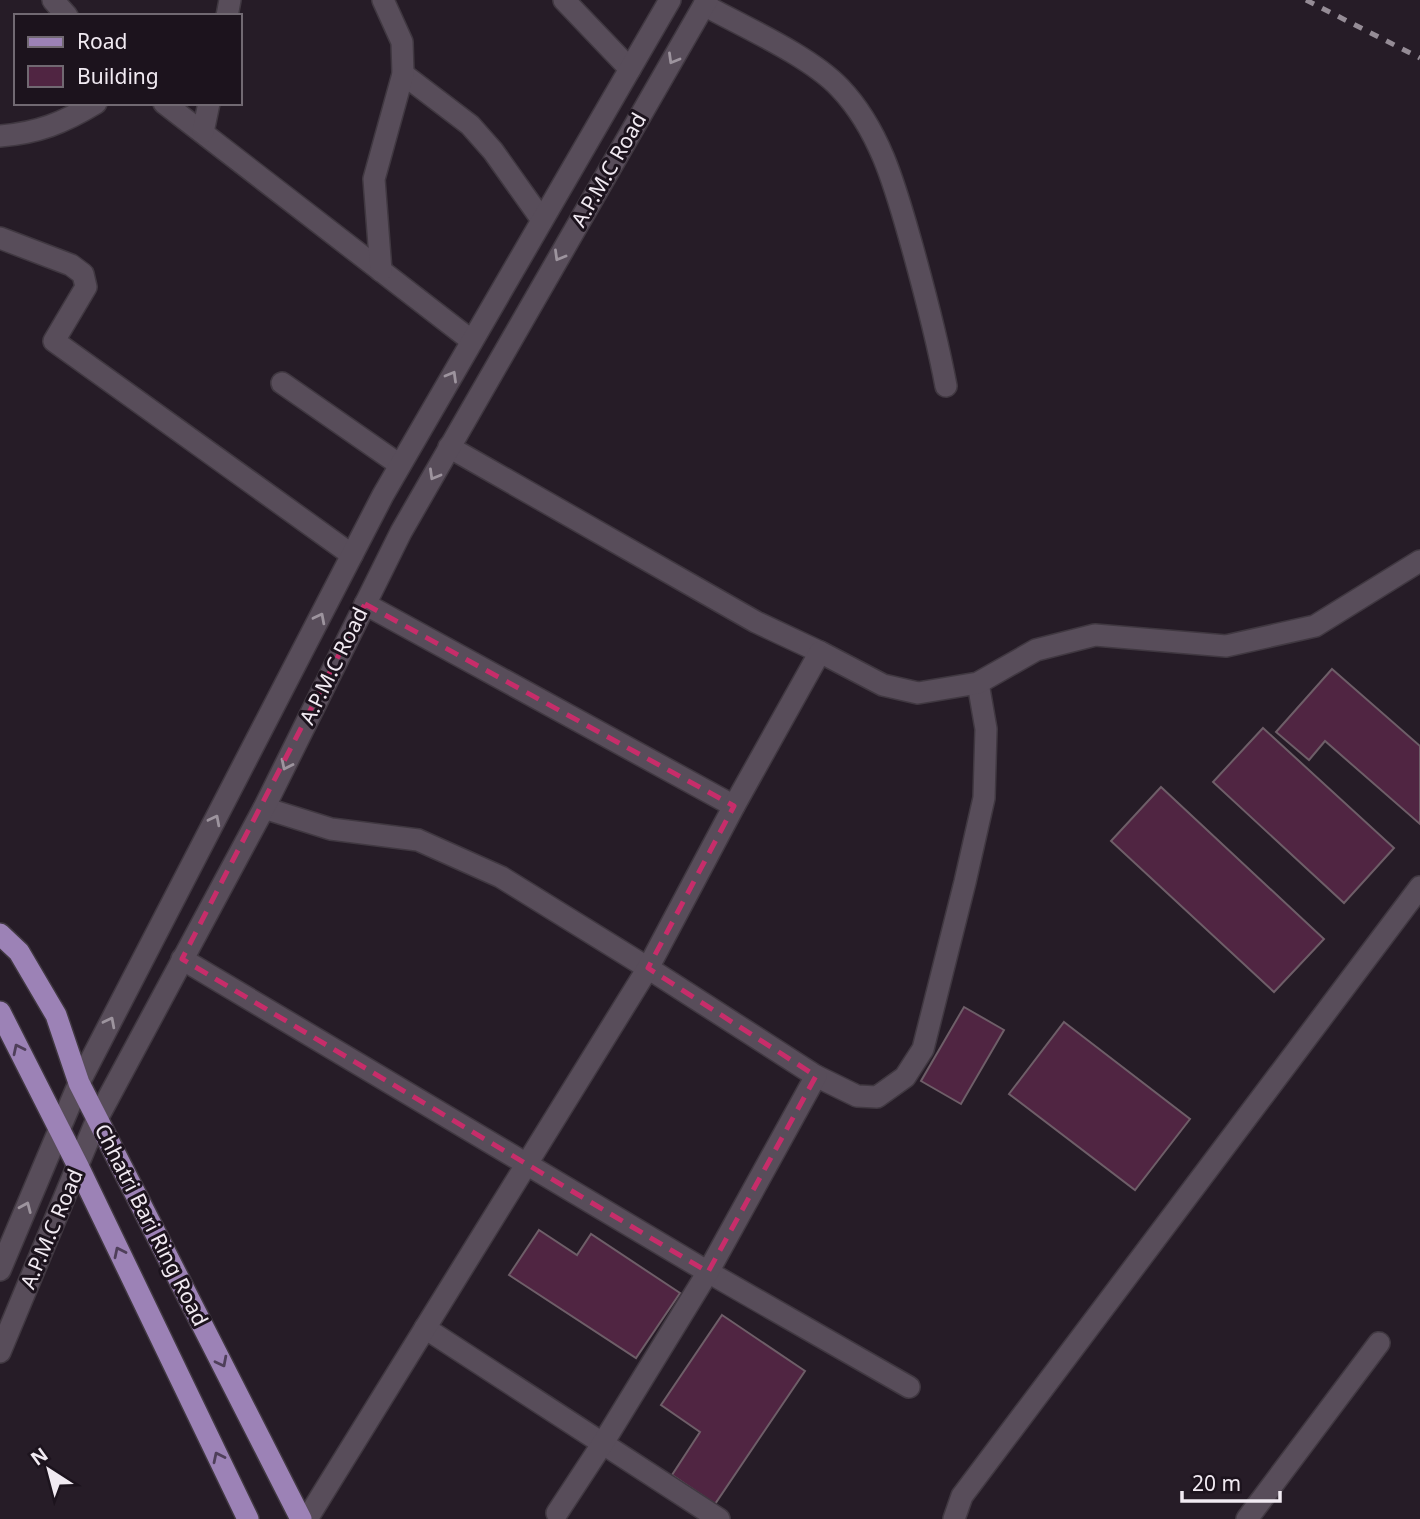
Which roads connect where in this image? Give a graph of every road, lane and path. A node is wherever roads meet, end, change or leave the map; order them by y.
1 (53, 0) edge
2 (383, 0) edge
3 (564, 0) edge
4 (670, 0) edge
5 (705, 3) edge
6 (65, 14) edge
7 (630, 69) junction
8 (403, 74) junction
9 (93, 105) edge
10 (167, 105) edge
11 (209, 105) edge
12 (203, 132) junction
13 (0, 136) edge
14 (542, 220) junction
15 (0, 238) edge
16 (381, 271) junction
17 (472, 341) junction
18 (282, 383) dead end
19 (946, 386) dead end
20 (449, 447) junction
21 (400, 465) junction
22 (352, 555) junction
23 (1420, 561) edge
24 (365, 604) junction
25 (820, 652) junction
26 (978, 683) junction
27 (734, 806) junction
28 (264, 808) junction
29 (1420, 887) edge
30 (0, 933) edge
31 (183, 960) junction
32 (648, 968) junction
33 (0, 1012) edge
34 (816, 1076) junction
35 (79, 1083) junction
36 (97, 1119) junction
37 (58, 1130) junction
38 (527, 1165) junction
39 (78, 1166) junction
40 (0, 1270) edge
41 (708, 1272) junction
42 (425, 1328) junction
43 (1379, 1343) dead end
44 (0, 1352) edge
45 (909, 1387) dead end
46 (603, 1443) junction
47 (557, 1513) dead end
48 (248, 1519) edge
49 (301, 1519) edge
50 (307, 1519) edge
51 (719, 1519) edge
52 (954, 1519) edge
53 (1247, 1519) edge

1 - 6 street
2 - 8 street
3 - 7 street
4 - 7 street, A.P.M.C Road
5 - 19 street
5 -> 20 street, A.P.M.C Road
7 - 14 street, A.P.M.C Road
8 - 14 street
8 - 16 street
9 - 13 street
10 - 12 street
11 - 12 street
12 - 16 street
14 - 17 street, A.P.M.C Road
15 - 22 street
16 - 17 street
21 -> 17 street, A.P.M.C Road
18 - 21 street
20 -> 24 street, A.P.M.C Road
20 - 25 street
21 - 22 street, A.P.M.C Road
35 -> 22 street, A.P.M.C Road
23 - 26 street
24 - 27 street
24 -> 28 street, A.P.M.C Road
25 - 26 street
25 - 27 street
26 - 34 street
27 - 32 street
28 - 31 street, A.P.M.C Road
28 - 32 street
29 - 52 street
30 - 35 main road, Chhatri Bari Ring Road
31 - 36 street, A.P.M.C Road
31 - 38 street
32 - 34 street
32 - 38 street
37 -> 33 main road
34 - 41 street
35 - 36 main road, Chhatri Bari Ring Road
35 - 37 street, A.P.M.C Road
36 - 39 street, A.P.M.C Road
36 -> 49 main road, Chhatri Bari Ring Road
37 - 39 main road
40 -> 37 street, A.P.M.C Road
38 - 41 street
38 - 42 street
39 - 44 street, A.P.M.C Road
48 -> 39 main road
41 - 45 street
41 - 46 street
42 - 46 street
42 - 50 street
43 - 53 street
46 - 47 street
46 - 51 street

